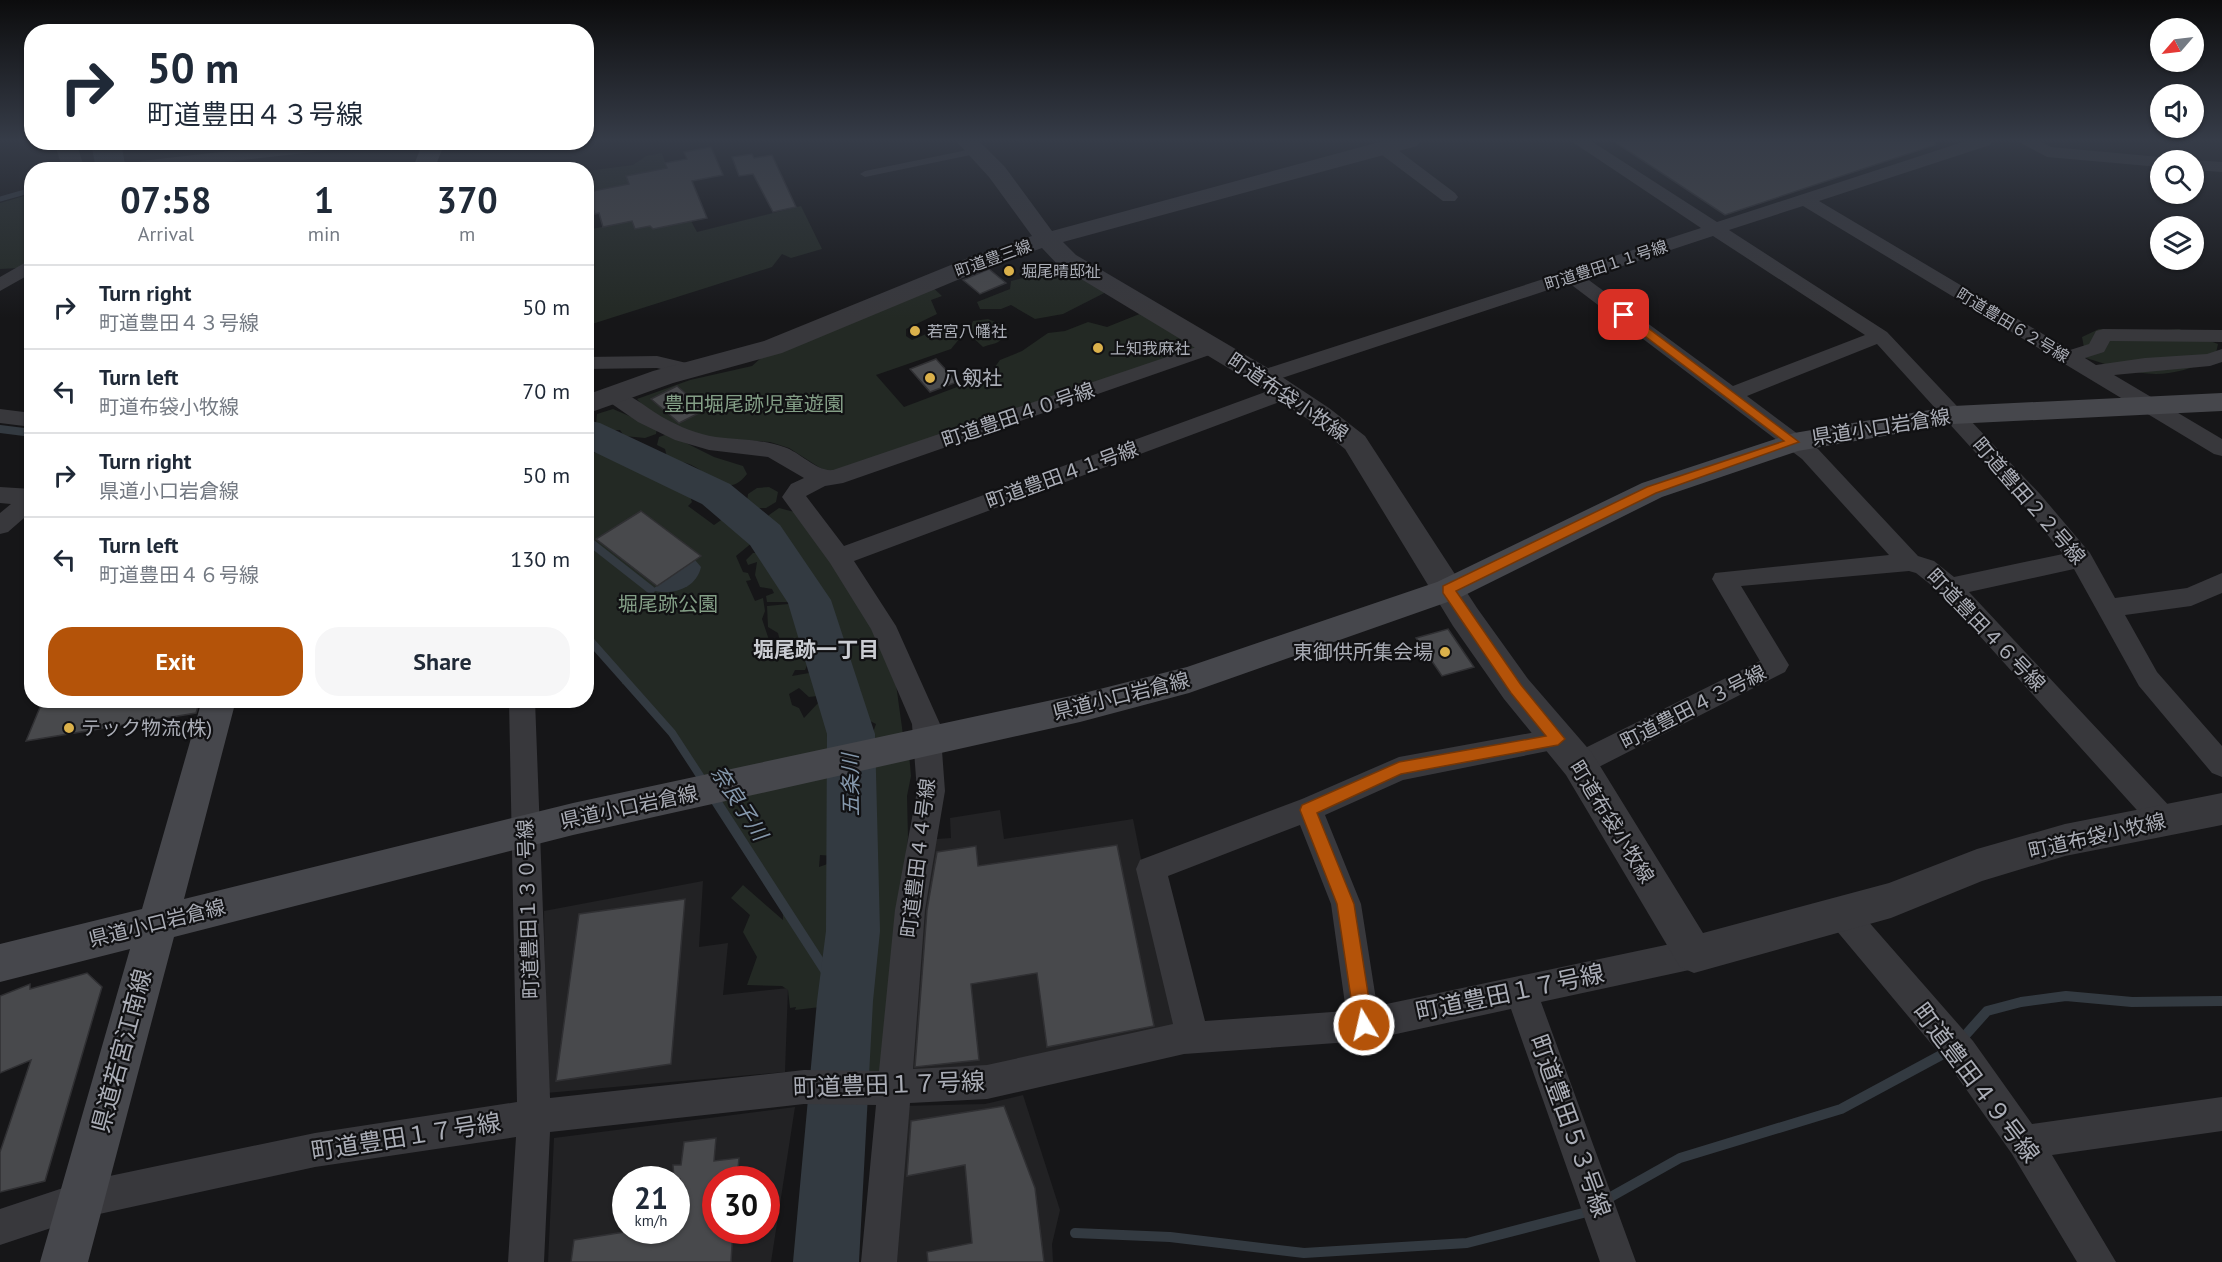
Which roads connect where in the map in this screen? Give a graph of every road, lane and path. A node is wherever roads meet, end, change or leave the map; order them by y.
1 (1019, 200) edge
2 (1191, 200) edge
3 (1669, 200) edge
4 (1804, 200) joint
5 (1715, 230) junction
6 (1046, 239) junction
7 (24, 267) edge
8 (0, 269) edge
9 (24, 271) edge
10 (1572, 276) junction
11 (0, 285) edge
12 (1881, 336) junction
13 (2222, 336) edge
14 (1214, 346) junction
15 (2222, 355) edge
16 (2068, 357) junction
17 (594, 363) edge
18 (688, 370) junction
19 (2092, 372) junction
20 (1274, 385) junction
21 (1730, 395) junction
22 (597, 401) edge
23 (2222, 402) edge
24 (2147, 404) junction
25 (1953, 415) junction
26 (0, 416) edge
27 (24, 419) edge
28 (1794, 442) junction
29 (2222, 449) edge
30 (821, 479) junction
31 (0, 495) edge
32 (24, 496) edge
33 (24, 504) edge
34 (0, 526) edge
35 (838, 557) junction
36 (2081, 559) junction
37 (1909, 561) junction
38 (2222, 582) edge
39 (1950, 587) junction
40 (1448, 590) junction
41 (2109, 608) junction
42 (217, 708) edge
43 (522, 708) edge
44 (922, 742) junction
45 (1568, 752) junction
46 (2222, 765) edge
47 (2222, 809) edge
48 (1308, 810) junction
49 (2164, 820) junction
50 (526, 830) junction
51 (1842, 914) junction
52 (157, 923) junction
53 (1694, 954) junction
54 (0, 963) edge
55 (1521, 991) junction
56 (1364, 1025) junction
57 (1193, 1038) junction
58 (889, 1087) junction
59 (2222, 1114) edge
60 (534, 1117) junction
61 (2024, 1143) junction
62 (81, 1200) junction
63 (0, 1227) edge
64 (64, 1262) edge
65 (526, 1262) edge
66 (879, 1262) edge
67 (1618, 1262) edge
68 (2098, 1262) edge

1 - 6 street, 町道布袋小牧線
2 - 6 street, 町道豊三線
3 - 5 street, 町道豊田２２号線
4 - 5 street, 町道豊田１１号線
4 - 16 street, 町道豊田６２号線
5 - 10 street, 町道豊田１１号線
5 - 12 street, 町道豊田２２号線
6 - 14 street, 町道布袋小牧線
6 - 18 street, 町道豊三線
7 - 8 street
9 - 11 street
10 - 20 street, 町道豊田１１号線
10 - 21 street, 町道豊田４６号線
12 - 21 street
12 - 25 street, 町道豊田２２号線
13 - 16 street
14 - 20 street, 町道布袋小牧線
14 - 30 street, 町道豊田４０号線
15 - 19 street
16 - 19 street, 町道豊田６２号線
17 - 18 street
18 - 22 street, 町道豊三線
19 - 24 street, 町道豊田６２号線
20 - 35 street, 町道豊田４１号線
20 - 40 street, 町道布袋小牧線
21 - 28 street, 町道豊田４６号線
22 - 30 street
23 - 24 main road, 県道小口岩倉線
24 - 25 main road, 県道小口岩倉線
24 - 29 street, 町道豊田６２号線
25 - 28 main road, 県道小口岩倉線
25 - 36 street, 町道豊田２２号線
26 - 27 street
28 - 37 street, 町道豊田４６号線
28 - 40 main road, 県道小口岩倉線
30 - 35 street, 町道豊田４４号線
31 - 32 street
33 - 34 street
35 - 44 street, 町道豊田４４号線
36 - 39 street
36 - 41 street, 町道豊田２２号線
37 - 39 street, 町道豊田４６号線
37 - 45 street, 町道豊田４３号線
38 - 41 street
39 - 49 street, 町道豊田４６号線
40 - 44 main road, 県道小口岩倉線
40 - 45 street, 町道布袋小牧線
41 - 46 street, 町道豊田２２号線
42 - 52 main road, 県道若宮江南線
43 - 50 street, 町道豊田１３０号線
44 - 50 main road, 県道小口岩倉線
44 - 58 street, 町道豊田４４号線
45 - 48 street, 町道豊田４３号線
45 - 53 street, 町道布袋小牧線
47 - 49 street, 町道布袋小牧線
48 - 56 street
48 - 57 street, 町道豊田４３号線
49 - 51 street, 町道布袋小牧線
50 - 52 main road, 県道小口岩倉線
50 - 60 street, 町道豊田１３０号線
51 - 53 street, 町道布袋小牧線
51 - 61 street, 町道豊田４９号線
52 - 54 main road, 県道小口岩倉線
52 - 62 main road, 県道若宮江南線
53 - 55 street, 町道豊田１７号線
55 - 56 street, 町道豊田１７号線
55 - 67 street, 町道豊田５３号線
56 - 57 street, 町道豊田１７号線
57 - 58 street, 町道豊田１７号線
58 - 60 street, 町道豊田１７号線
58 - 66 street, 町道豊田４４号線
59 - 61 street
60 - 62 street, 町道豊田１７号線
60 - 65 street, 町道豊田１３０号線
61 - 68 street, 町道豊田４９号線
62 - 63 street, 町道豊田１７号線
62 - 64 main road, 県道若宮江南線

